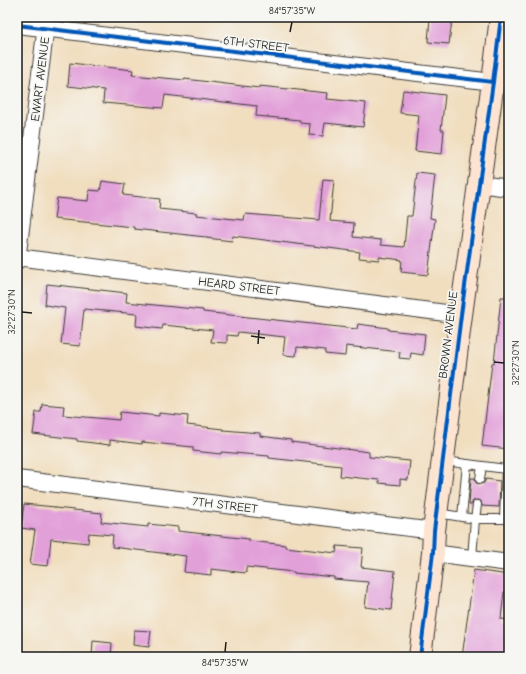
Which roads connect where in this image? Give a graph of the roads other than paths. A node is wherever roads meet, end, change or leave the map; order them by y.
1 (501, 17) edge
2 (47, 23) edge
3 (17, 25) edge
4 (501, 83) edge
5 (479, 184) junction
6 (509, 188) edge
7 (17, 257) edge
8 (17, 261) edge
9 (461, 315) junction
10 (442, 461) junction
11 (467, 464) junction
12 (482, 466) junction
13 (17, 479) edge
14 (480, 479) dead end
15 (477, 506) dead end
16 (462, 517) junction
17 (475, 518) junction
18 (435, 522) junction
19 (433, 553) junction
20 (472, 558) junction
21 (509, 563) edge
22 (420, 657) edge

1 - 4 street, BROWN AVENUE
2 - 3 street, 6TH STREET
2 - 4 street, 6TH STREET
2 - 7 street, EWART AVENUE
4 - 5 street, BROWN AVENUE
5 - 6 street
5 - 9 street, BROWN AVENUE
7 - 8 street, EWART AVENUE
7 - 9 street, HEARD STREET
9 - 10 street, BROWN AVENUE
10 - 11 lane
10 - 18 street, BROWN AVENUE
11 - 12 lane
11 - 16 lane
12 - 14 lane
12 - 17 lane
13 - 18 street, 7TH STREET
15 - 17 lane
16 - 17 lane
16 - 18 lane
17 - 20 lane
18 - 19 street, BROWN AVENUE
19 - 20 street
19 - 22 street, BROWN AVENUE
20 - 21 street

